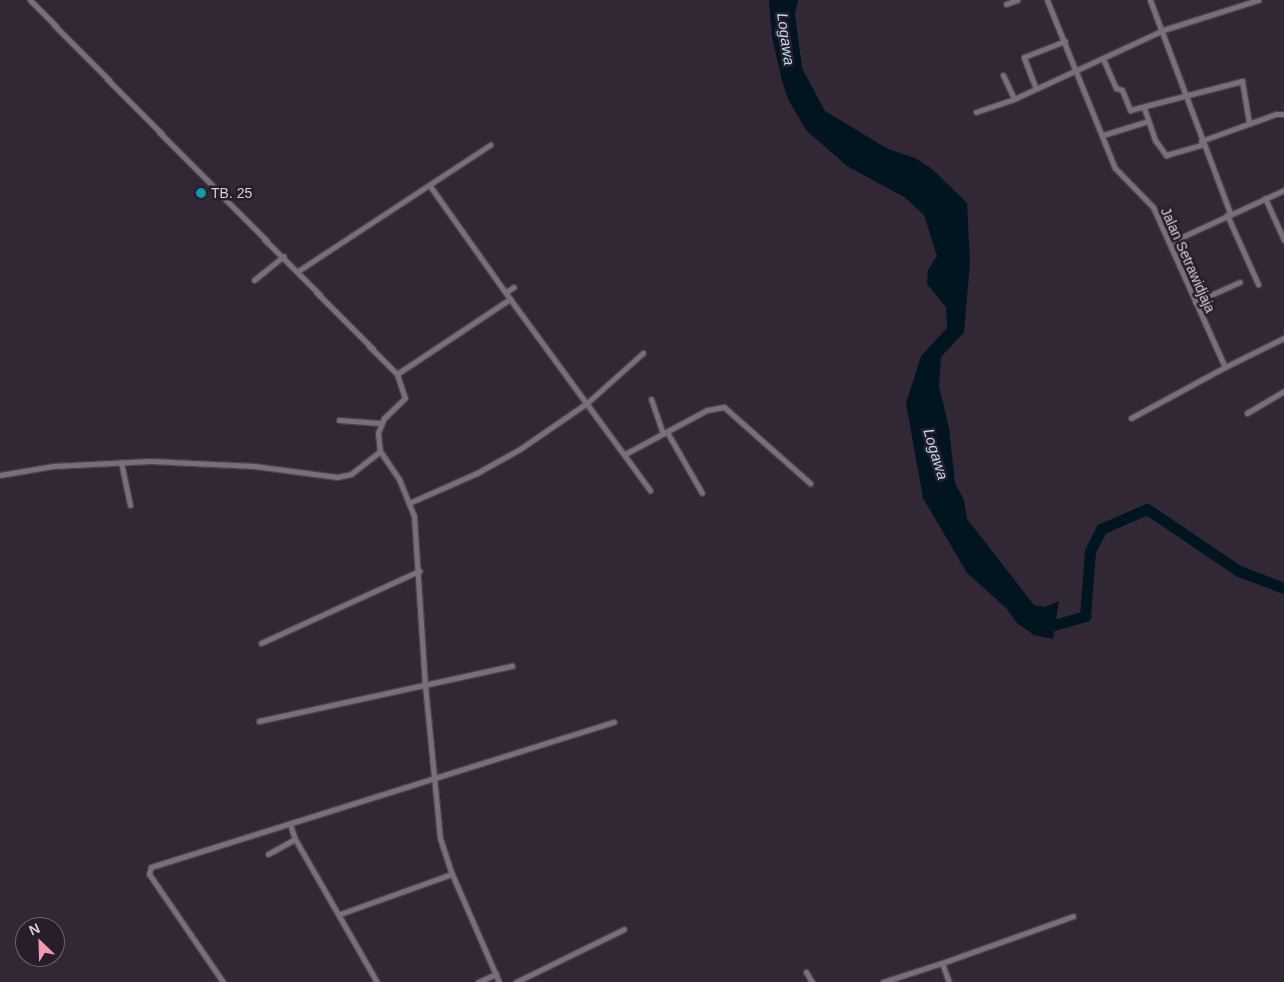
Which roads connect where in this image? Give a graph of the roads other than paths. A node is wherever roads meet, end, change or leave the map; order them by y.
1 (30, 0) edge
2 (1017, 0) edge
3 (1047, 0) edge
4 (1150, 0) edge
5 (1258, 0) edge
6 (1006, 4) dead end
7 (1163, 30) junction
8 (1065, 41) junction
9 (1103, 60) junction
10 (1077, 71) junction
11 (1003, 75) dead end
12 (1036, 89) junction
13 (1184, 95) junction
14 (1014, 99) junction
15 (1144, 108) junction
16 (976, 112) dead end
17 (1284, 114) edge
18 (1148, 121) junction
19 (1249, 123) junction
20 (1103, 135) junction
21 (1201, 143) junction
22 (490, 145) dead end
23 (430, 186) junction
24 (1284, 190) edge
25 (1265, 198) junction
26 (1229, 214) junction
27 (1284, 240) edge
28 (1170, 242) junction
29 (284, 256) junction
30 (298, 271) junction
31 (254, 280) dead end
32 (1240, 282) dead end
33 (1258, 284) dead end
34 (514, 287) dead end
35 (506, 292) junction
36 (510, 299) junction
37 (1194, 302) junction
38 (1284, 338) edge
39 (643, 353) dead end
40 (1225, 367) junction
41 (397, 374) junction
42 (1284, 391) edge
43 (651, 399) dead end
44 (587, 403) junction
45 (1247, 413) dead end
46 (1131, 418) dead end
47 (339, 420) dead end
48 (380, 423) junction
49 (665, 433) junction
50 (380, 451) junction
51 (625, 454) junction
52 (121, 462) junction
53 (0, 476) edge
54 (810, 483) dead end
55 (650, 490) dead end
56 (702, 493) dead end
57 (410, 503) junction
58 (130, 505) dead end
59 (419, 571) junction
60 (261, 643) dead end
61 (512, 666) dead end
62 (425, 685) junction
63 (260, 722) dead end
64 (614, 722) dead end
65 (434, 780) junction
66 (290, 824) junction
67 (295, 839) junction
68 (268, 854) dead end
69 (452, 874) junction
70 (340, 914) junction
71 (1073, 916) dead end
72 (624, 929) dead end
73 (942, 963) junction
74 (806, 972) dead end
75 (496, 974) junction
76 (223, 982) edge
77 (377, 982) edge
78 (478, 982) edge
79 (499, 982) edge
80 (516, 982) edge
81 (812, 982) edge
82 (883, 982) edge
83 (949, 982) edge

1 - 29 street
2 - 6 street
3 - 8 street, Jalan Setrawidjaja
4 - 7 street
5 - 7 street
7 - 9 street
7 - 13 street
8 - 10 street, Jalan Setrawidjaja
8 - 12 street
9 - 10 street
9 - 15 street
10 - 12 street
10 - 20 street, Jalan Setrawidjaja
11 - 14 street
12 - 14 street
13 - 15 street
13 - 19 street
13 - 21 street
14 - 16 street
15 - 18 street
17 - 19 street
18 - 20 street
18 - 21 street
19 - 21 street
20 - 28 street, Jalan Setrawidjaja
21 - 26 street
22 - 23 street
23 - 30 street
23 - 35 street
24 - 25 street
25 - 26 street
25 - 27 street
26 - 28 street
26 - 33 street
28 - 37 street, Jalan Setrawidjaja
29 - 30 street
29 - 31 street
30 - 41 street
32 - 37 street
34 - 35 street
35 - 36 street
36 - 41 street
36 - 44 street
37 - 40 street, Jalan Setrawidjaja
38 - 40 street
39 - 44 street
40 - 46 street
41 - 48 street
42 - 45 street
43 - 49 street
44 - 51 street
44 - 57 street
47 - 48 street
48 - 50 street
49 - 51 street
49 - 54 street
49 - 56 street
50 - 52 street
50 - 57 street
51 - 55 street
52 - 53 street
52 - 58 street
57 - 59 street
59 - 60 street
59 - 62 street
61 - 62 street
62 - 63 street
62 - 65 street
64 - 65 street
65 - 66 street
65 - 69 street
66 - 67 street
66 - 76 street
67 - 68 street
67 - 70 street
69 - 70 street
69 - 75 street
70 - 77 street
71 - 73 street
72 - 80 street
73 - 82 street
73 - 83 street
74 - 81 street
75 - 78 street
75 - 79 street

